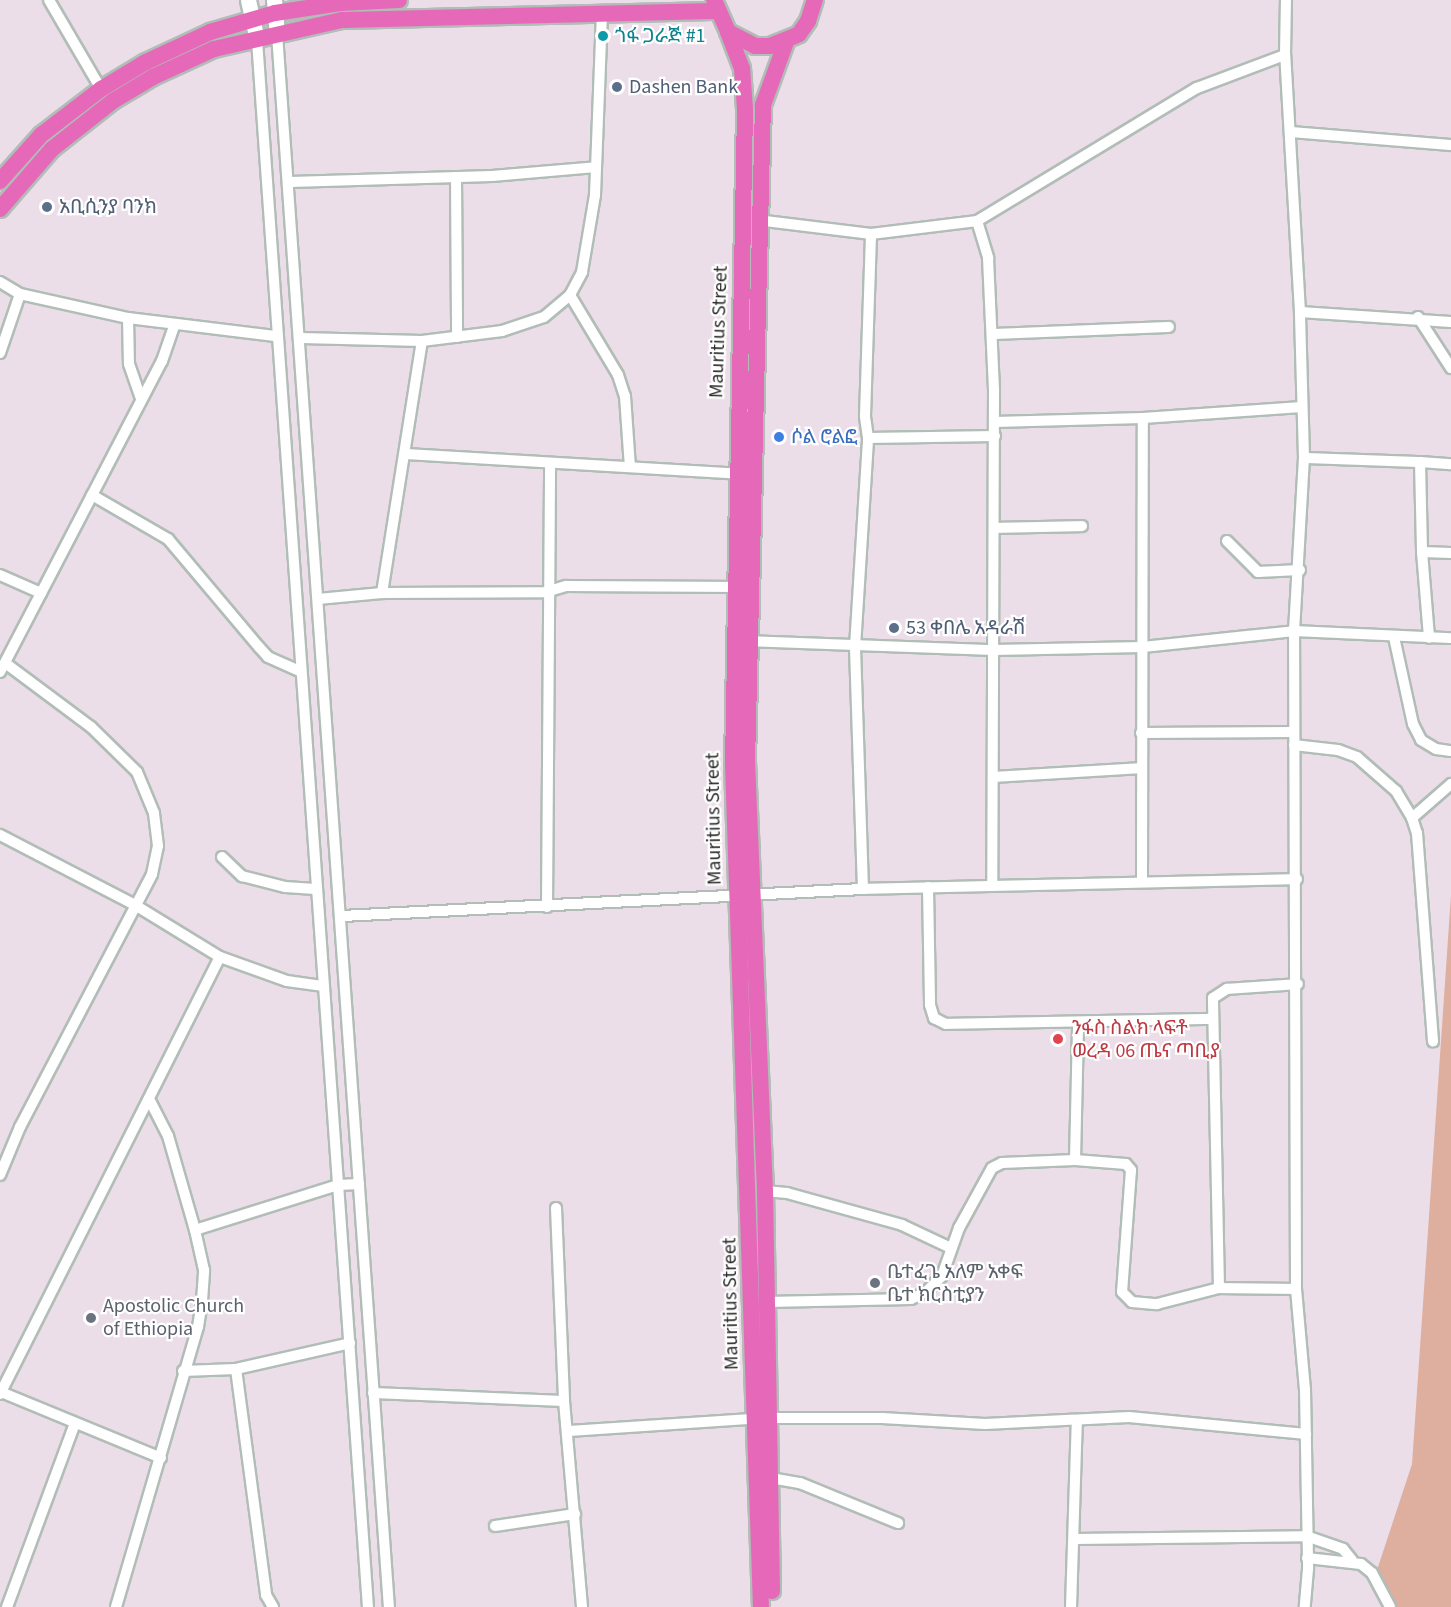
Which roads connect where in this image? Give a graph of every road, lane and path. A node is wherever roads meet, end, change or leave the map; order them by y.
1 (49, 0) edge
2 (248, 0) edge
3 (399, 0) edge
4 (815, 0) edge
5 (1286, 0) edge
6 (714, 5) edge
7 (274, 7) edge
8 (602, 14) junction
9 (249, 20) junction
10 (728, 32) junction
11 (277, 34) junction
12 (257, 40) junction
13 (786, 42) junction
14 (1285, 55) junction
15 (101, 89) junction
16 (1290, 132) junction
17 (1451, 145) edge
18 (596, 167) junction
19 (456, 177) junction
20 (0, 181) edge
21 (290, 182) junction
22 (0, 209) edge
23 (751, 220) junction
24 (976, 220) junction
25 (871, 234) junction
26 (0, 282) edge
27 (20, 294) junction
28 (570, 295) junction
29 (1300, 312) junction
30 (1418, 317) junction
31 (128, 318) junction
32 (1451, 322) edge
33 (174, 326) junction
34 (1169, 327) dead end
35 (993, 334) junction
36 (275, 336) junction
37 (457, 337) junction
38 (301, 338) junction
39 (422, 341) junction
40 (0, 353) edge
41 (1451, 368) edge
42 (141, 399) junction
43 (1302, 407) junction
44 (1143, 418) junction
45 (994, 422) junction
46 (995, 436) junction
47 (868, 438) junction
48 (407, 454) junction
49 (1304, 458) junction
50 (1420, 462) junction
51 (1451, 464) edge
52 (550, 465) junction
53 (630, 467) junction
54 (744, 474) junction
55 (92, 495) junction
56 (1082, 526) dead end
57 (996, 528) junction
58 (1227, 542) dead end
59 (1422, 552) junction
60 (1451, 553) edge
61 (1300, 570) junction
62 (0, 575) edge
63 (742, 587) junction
64 (546, 592) junction
65 (41, 593) junction
66 (382, 593) junction
67 (318, 599) junction
68 (1294, 631) junction
69 (1394, 637) junction
70 (1429, 638) junction
71 (1451, 638) edge
72 (741, 641) junction
73 (855, 647) junction
74 (1143, 647) junction
75 (994, 651) junction
76 (2, 668) edge
77 (301, 672) junction
78 (1294, 732) junction
79 (1141, 733) junction
80 (1294, 745) junction
81 (1451, 751) edge
82 (1142, 768) junction
83 (994, 777) junction
84 (1451, 784) edge
85 (1412, 818) junction
86 (0, 835) edge
87 (222, 857) dead end
88 (1297, 879) junction
89 (1142, 880) junction
90 (992, 885) junction
91 (928, 887) junction
92 (315, 889) junction
93 (863, 889) junction
94 (744, 894) junction
95 (135, 905) junction
96 (547, 907) junction
97 (342, 916) junction
98 (220, 957) junction
99 (1298, 984) junction
100 (324, 986) junction
101 (1212, 1019) junction
102 (1078, 1024) junction
103 (1433, 1041) dead end
104 (150, 1101) junction
105 (1076, 1160) junction
106 (0, 1175) edge
107 (359, 1184) junction
108 (338, 1185) junction
109 (765, 1191) junction
110 (556, 1208) dead end
111 (195, 1230) junction
112 (951, 1248) junction
113 (1219, 1288) junction
114 (1296, 1288) junction
115 (765, 1302) junction
116 (350, 1343) junction
117 (236, 1369) junction
118 (183, 1371) junction
119 (1, 1393) edge
120 (373, 1393) junction
121 (564, 1401) junction
122 (760, 1418) junction
123 (1077, 1421) junction
124 (75, 1423) junction
125 (568, 1431) junction
126 (1306, 1434) junction
127 (161, 1458) junction
128 (762, 1477) junction
129 (575, 1514) junction
130 (898, 1523) dead end
131 (495, 1526) dead end
132 (1306, 1536) junction
133 (1074, 1539) junction
134 (1306, 1558) junction
135 (1352, 1560) junction
136 (6, 1603) edge
137 (116, 1607) edge
138 (273, 1607) edge
139 (368, 1607) edge
140 (389, 1607) edge
141 (582, 1607) edge
142 (761, 1607) edge
143 (772, 1607) edge
144 (1071, 1607) edge
145 (1305, 1607) edge
146 (1390, 1607) edge

1 - 15 street
2 - 9 street
3 - 7 main road
4 - 13 main road
5 - 14 street
6 - 8 main road
6 - 10 main road, Mauritius Street
7 - 9 main road
7 - 11 street
8 - 11 main road
8 - 18 street
9 - 12 street
9 - 15 main road
10 - 13 main road
10 - 23 main road, Mauritius Street
11 - 12 main road
11 - 21 street
12 - 22 main road
12 - 36 street
13 - 23 main road, Mauritius Street
14 - 16 street
14 - 24 street
15 - 20 main road
16 - 17 street
16 - 29 street
18 - 19 street
18 - 28 street
19 - 21 street
19 - 37 street
21 - 38 street
23 - 25 street
23 - 54 main road, Mauritius Street
24 - 25 street
24 - 35 street
25 - 47 street
26 - 27 street
27 - 31 street
27 - 40 street
28 - 37 street
28 - 53 street
29 - 30 street
29 - 43 street
30 - 32 street
30 - 41 street
31 - 33 street
31 - 42 street
33 - 36 street
33 - 42 street
34 - 35 street
35 - 45 street
36 - 77 street
37 - 39 street
38 - 39 street
38 - 67 street
39 - 48 street
42 - 55 street
43 - 44 street
43 - 49 street
44 - 45 street
44 - 74 street
45 - 46 street
46 - 47 street
46 - 57 street
47 - 73 street
48 - 52 street
48 - 66 street
49 - 50 street
49 - 61 street
50 - 51 street
50 - 59 street
52 - 53 street
52 - 64 street
53 - 54 street
54 - 63 main road, Mauritius Street
55 - 65 street
55 - 77 street
56 - 57 street
57 - 75 street
58 - 61 street
59 - 60 street
59 - 70 street
61 - 68 street
62 - 65 street
63 - 64 street
63 - 72 main road, Mauritius Street
64 - 66 street
64 - 96 street
65 - 76 street
66 - 67 street
67 - 97 street
68 - 69 street
68 - 74 street
68 - 78 street
69 - 70 street
69 - 81 street
70 - 71 street
72 - 73 street
72 - 94 main road, Mauritius Street
73 - 75 street
73 - 93 street
74 - 75 street
74 - 79 street
75 - 83 street
76 - 95 street
77 - 92 street
78 - 79 street
78 - 80 street
79 - 82 street
80 - 85 street
80 - 88 street
82 - 83 street
82 - 89 street
83 - 90 street
84 - 85 street
85 - 103 street
86 - 95 street
87 - 92 street
88 - 89 street
88 - 99 street
89 - 90 street
90 - 91 street
91 - 93 street
91 - 102 street
92 - 100 street
93 - 94 street
94 - 96 street
94 - 109 main road, Mauritius Street
94 - 122 main road, Mauritius Street
95 - 98 street
95 - 106 street
96 - 97 street
97 - 107 street
98 - 100 street
98 - 104 street
99 - 101 street
99 - 114 street
100 - 108 street
101 - 102 street
101 - 113 street
102 - 105 street
104 - 111 street
104 - 119 street
105 - 112 street
105 - 113 street
107 - 108 street
107 - 120 street
108 - 111 street
108 - 116 street
109 - 112 street
109 - 115 main road, Mauritius Street
110 - 121 street
111 - 118 street
112 - 115 street
113 - 114 street
114 - 126 street
115 - 122 main road, Mauritius Street
116 - 117 street
116 - 139 street
117 - 118 street
117 - 138 street
118 - 127 street
119 - 124 street
120 - 121 street
120 - 140 street
121 - 125 street
122 - 123 street
122 - 125 street
122 - 128 main road, Mauritius Street
123 - 126 street
123 - 133 street
124 - 127 street
124 - 136 street
125 - 129 street
126 - 132 street
127 - 137 street
128 - 130 street
128 - 142 main road, Mauritius Street
128 - 143 main road, Mauritius Street
129 - 131 street
129 - 141 street
132 - 133 street
132 - 134 street
132 - 135 street
133 - 144 street
134 - 135 street
134 - 145 street
135 - 146 street

